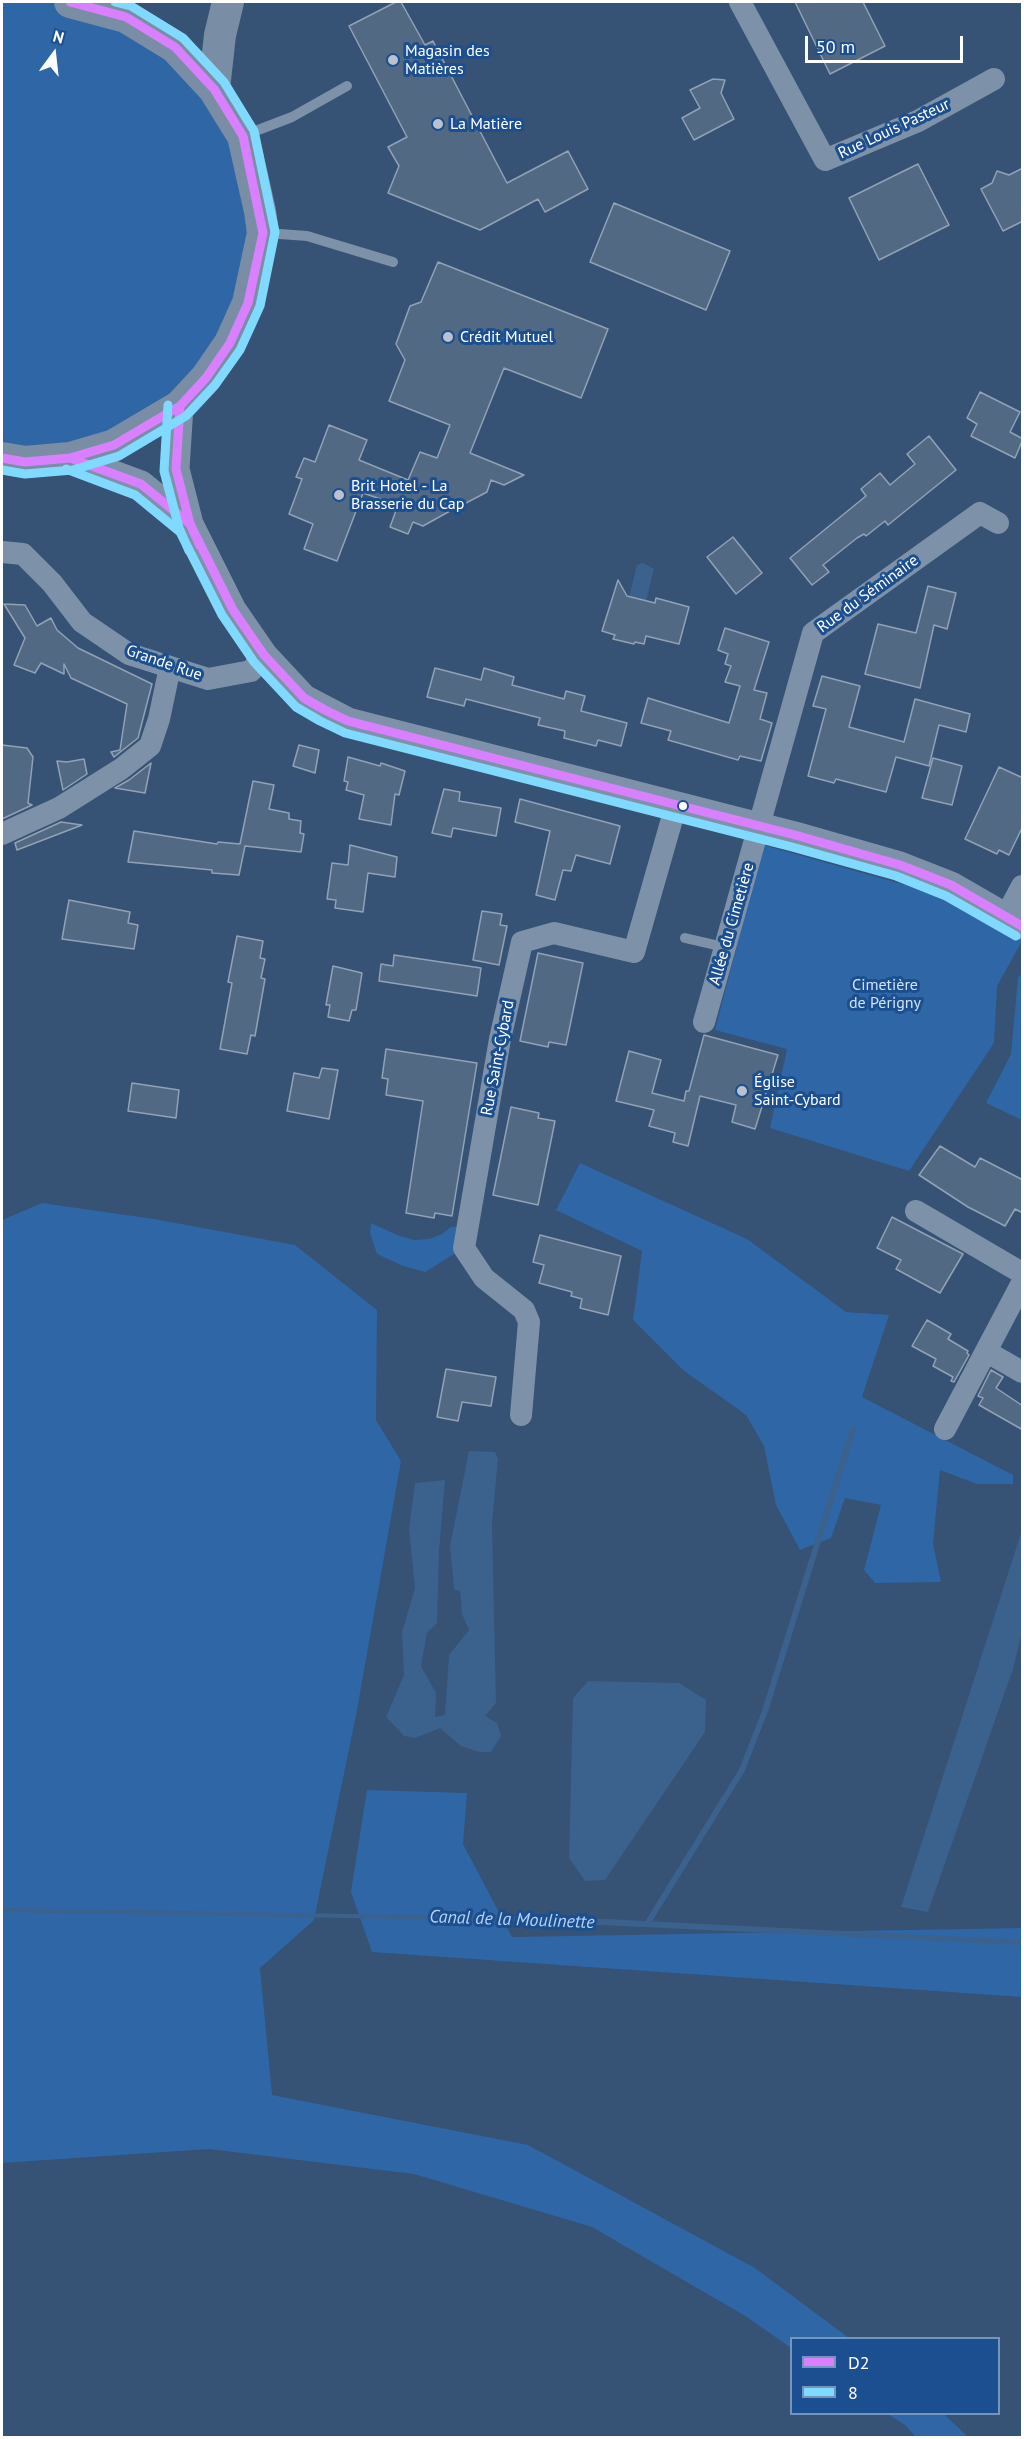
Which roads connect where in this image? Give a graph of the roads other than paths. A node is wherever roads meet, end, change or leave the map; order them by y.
1 (70, 2) edge
2 (228, 2) edge
3 (740, 2) edge
4 (134, 9) edge
5 (994, 79) dead end
6 (347, 86) dead end
7 (214, 89) junction
8 (243, 136) junction
9 (263, 233) junction
10 (393, 262) dead end
11 (180, 406) junction
12 (70, 458) junction
13 (2, 459) edge
14 (998, 523) dead end
15 (190, 524) junction
16 (12, 553) edge
17 (264, 655) junction
18 (170, 667) junction
19 (676, 805) junction
20 (760, 826) junction
21 (2, 834) edge
22 (1023, 886) edge
23 (1014, 921) edge
24 (685, 938) dead end
25 (724, 947) junction
26 (704, 1022) dead end
27 (916, 1211) dead end
28 (1023, 1273) edge
29 (1023, 1283) edge
30 (987, 1352) junction
31 (1023, 1372) edge
32 (521, 1415) dead end
33 (945, 1429) dead end

1 - 4 main road
2 - 7 main road
3 - 5 street, Rue Louis Pasteur
4 - 7 main road
6 - 8 lane
7 - 8 main road
8 - 9 main road
9 - 10 lane
9 - 11 main road
11 - 12 main road
11 - 15 street
12 - 13 main road
12 - 15 street
14 - 20 street, Rue du Séminaire
15 - 17 street
16 - 18 street, Grande Rue
17 - 18 street, Grande Rue
17 - 19 street
18 - 21 street
19 - 20 street
19 - 32 street, Rue Saint-Cybard
20 - 23 street
20 - 25 street, Allée du Cimetière
22 - 23 street
24 - 25 lane
25 - 26 street, Allée du Cimetière
27 - 28 street
29 - 30 street
30 - 31 street
30 - 33 street

